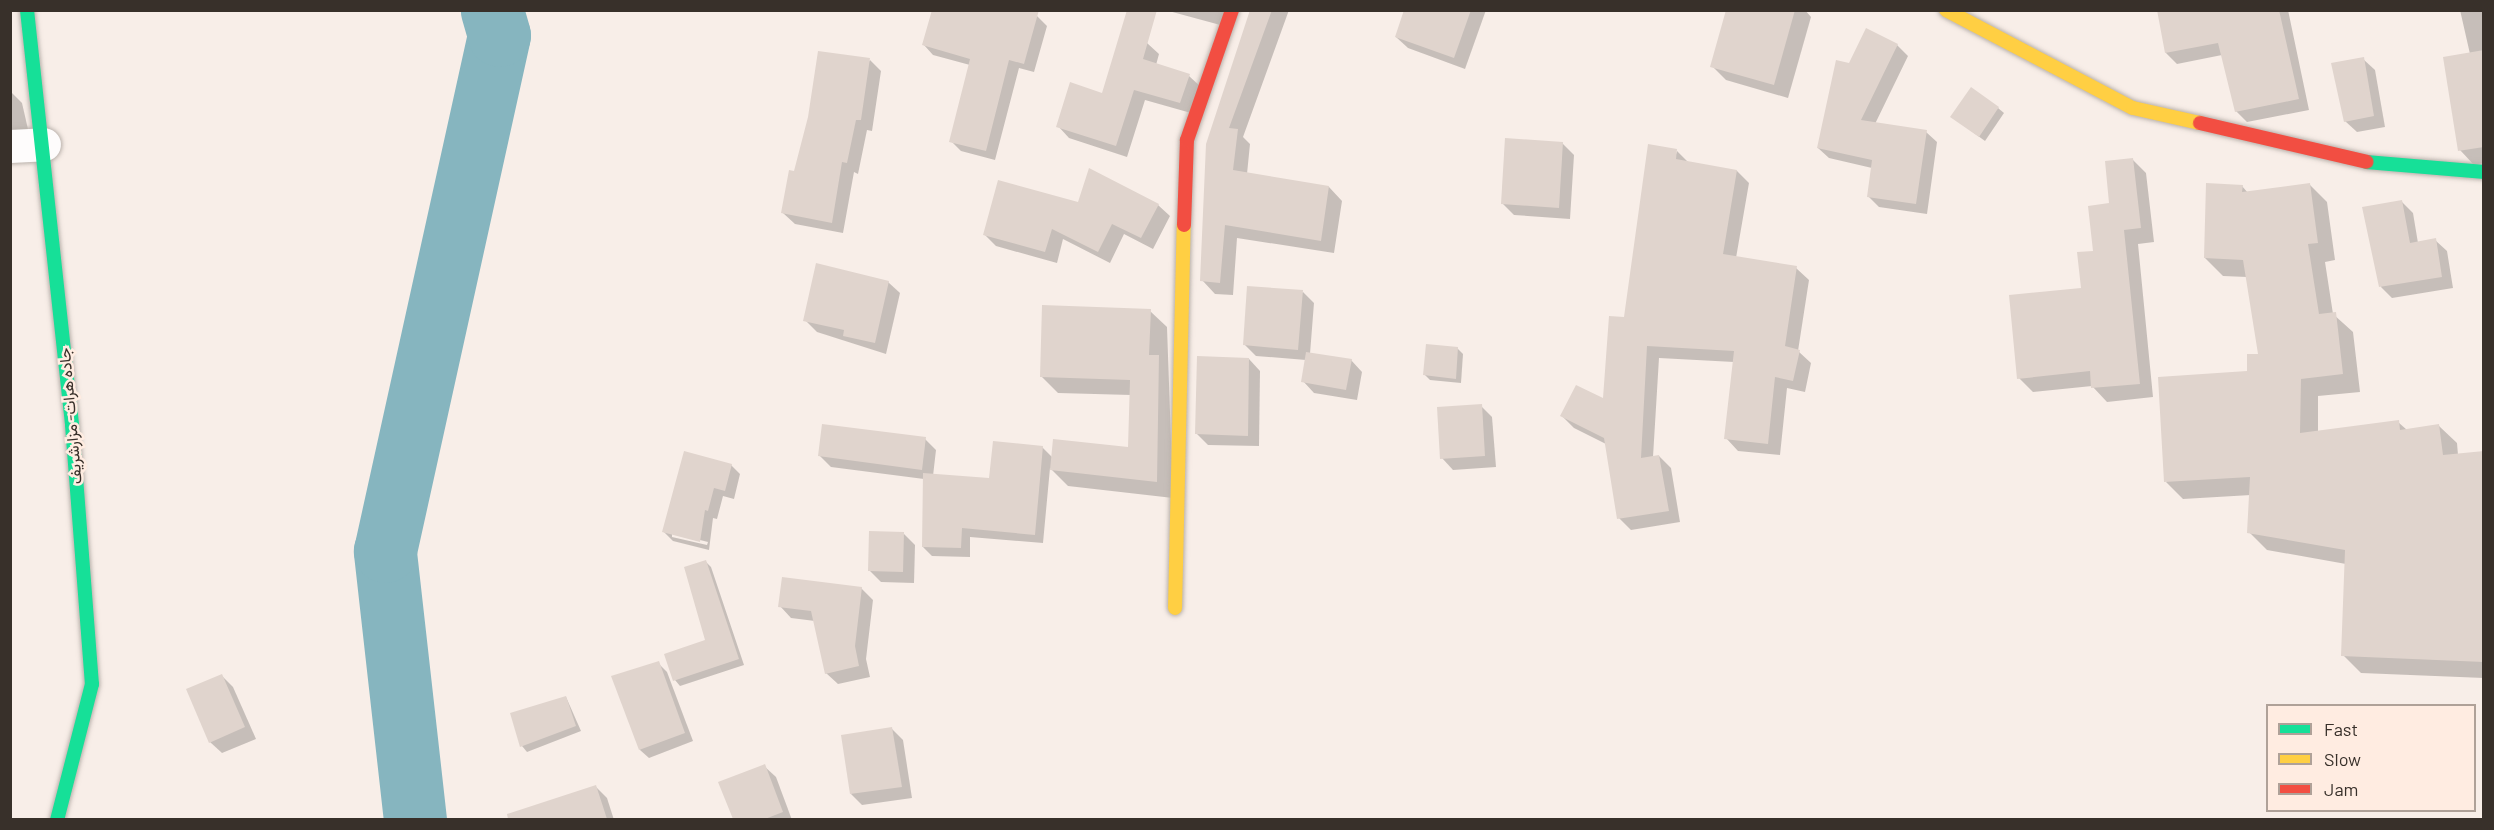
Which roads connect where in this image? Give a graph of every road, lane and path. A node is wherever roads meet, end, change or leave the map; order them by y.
1 (27, 10) edge
2 (1232, 10) edge
3 (1946, 10) edge
4 (1994, 25) edge
5 (44, 144) junction
6 (10, 146) edge
7 (2484, 172) edge
8 (1175, 608) dead end
9 (57, 819) edge

1 - 5 main road, جاده هرات- مزارشریف
2 - 8 main road
3 - 4 main road
4 - 7 main road
5 - 6 street
5 - 9 main road, جاده هرات- مزارشریف

